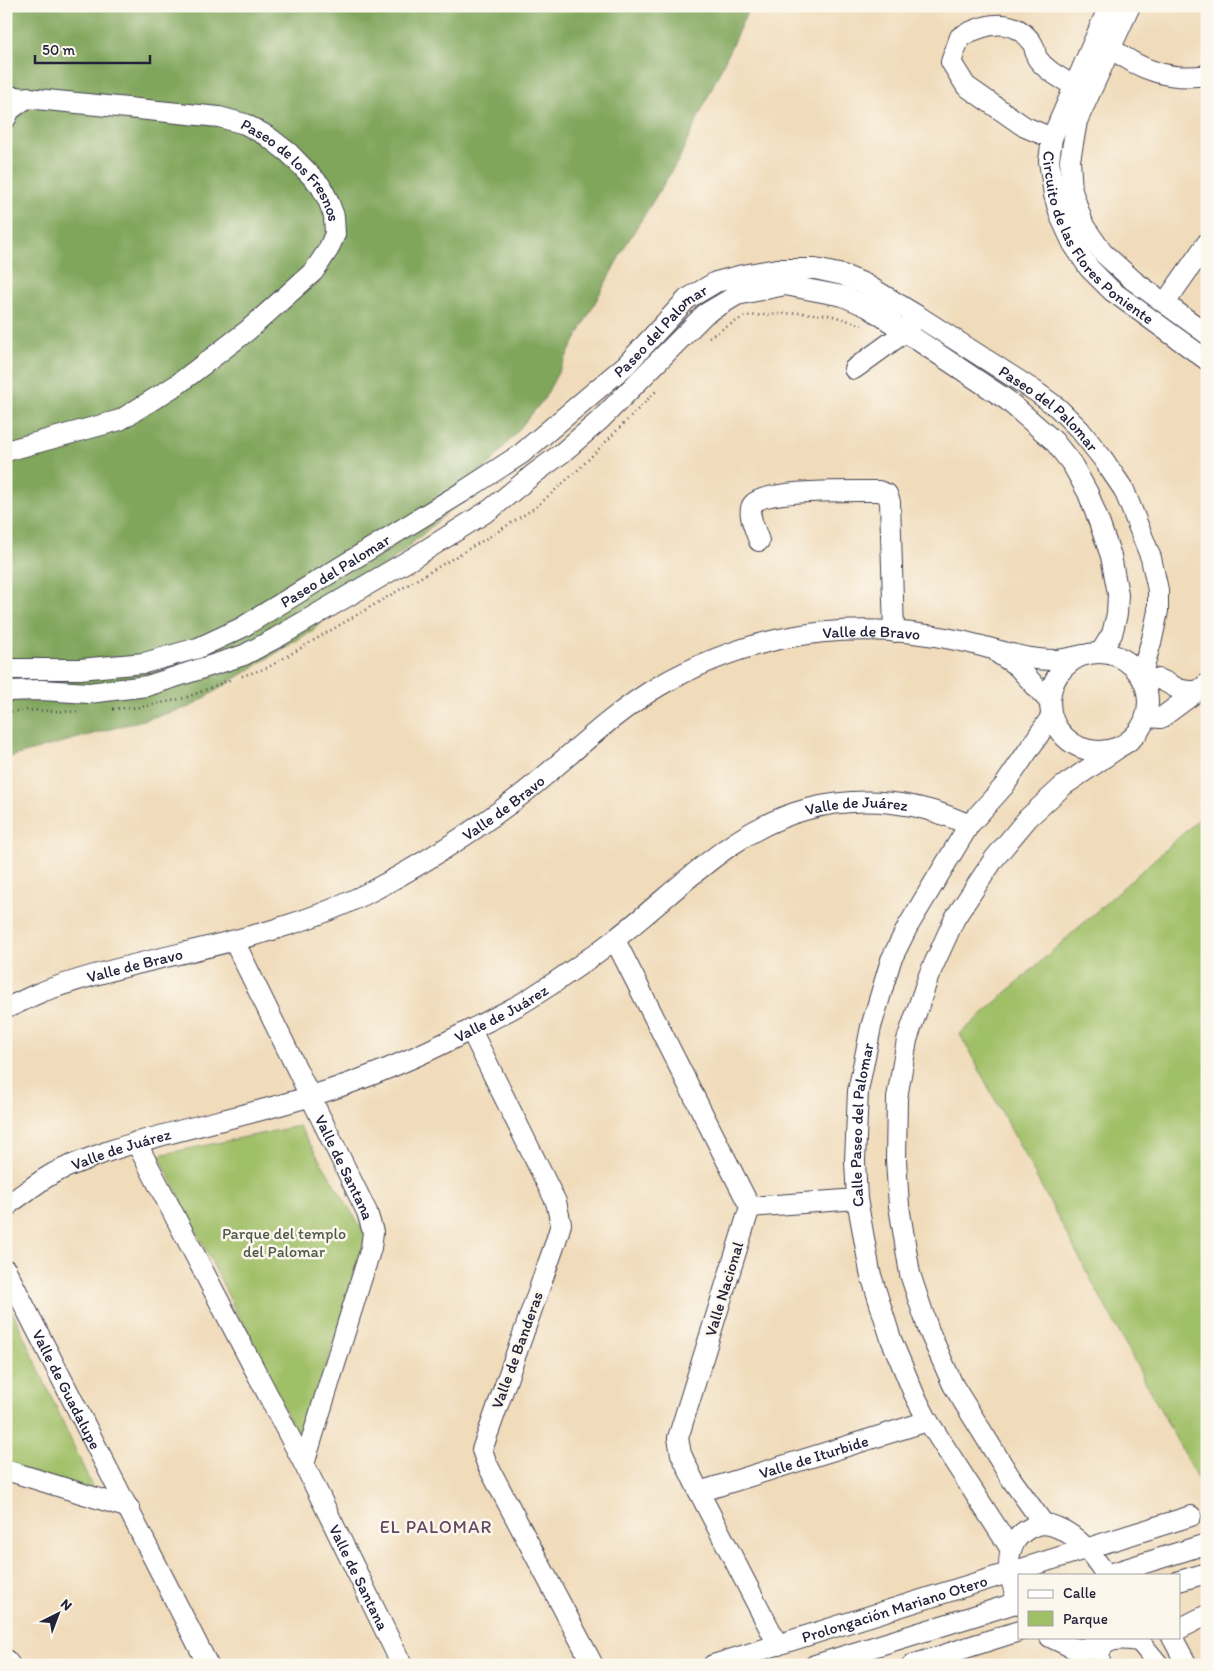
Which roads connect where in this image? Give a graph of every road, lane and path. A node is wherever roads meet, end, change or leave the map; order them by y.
1 (1109, 6) edge
2 (1130, 6) edge
3 (1110, 48) junction
4 (1207, 74) edge
5 (1074, 86) junction
6 (6, 96) edge
7 (28, 97) junction
8 (6, 118) edge
9 (1052, 138) junction
10 (1207, 243) edge
11 (1165, 303) junction
12 (918, 316) junction
13 (905, 332) junction
14 (1207, 334) edge
15 (1207, 360) edge
16 (626, 365) junction
17 (854, 368) dead end
18 (642, 378) junction
19 (6, 451) edge
20 (396, 533) junction
21 (759, 540) dead end
22 (413, 558) junction
23 (894, 632) junction
24 (991, 649) junction
25 (1092, 654) junction
26 (6, 669) edge
27 (41, 669) junction
28 (1142, 679) junction
29 (1201, 688) edge
30 (41, 690) junction
31 (6, 691) edge
32 (1050, 709) junction
33 (1146, 717) junction
34 (1117, 749) junction
35 (970, 825) junction
36 (615, 940) junction
37 (234, 941) junction
38 (6, 1008) edge
39 (470, 1030) junction
40 (310, 1097) junction
41 (136, 1142) junction
42 (857, 1199) junction
43 (750, 1207) junction
44 (6, 1208) edge
45 (6, 1270) edge
46 (928, 1421) junction
47 (304, 1464) junction
48 (6, 1470) edge
49 (699, 1492) junction
50 (129, 1508) junction
51 (1191, 1516) dead end
52 (1043, 1523) junction
53 (1204, 1545) dead end
54 (1010, 1548) junction
55 (1087, 1549) junction
56 (1010, 1572) junction
57 (1207, 1573) edge
58 (1105, 1574) edge
59 (1109, 1574) edge
60 (1180, 1581) edge
61 (1018, 1599) edge
62 (1018, 1602) edge
63 (1207, 1615) edge
64 (1180, 1628) edge
65 (1018, 1631) edge
66 (1052, 1638) edge
67 (1101, 1638) edge
68 (1173, 1638) edge
69 (1138, 1639) edge
70 (778, 1644) junction
71 (1073, 1648) junction
72 (6, 1660) edge
73 (10, 1665) edge
74 (208, 1665) edge
75 (402, 1665) edge
76 (593, 1665) edge
77 (713, 1665) edge
78 (815, 1665) edge
79 (912, 1665) edge
80 (1096, 1665) edge
81 (1100, 1665) edge
82 (1159, 1665) edge
83 (1187, 1665) edge

1 - 5 street, Circuito de las Flores Poniente
2 - 3 street, Circuito de las Flores Poniente
3 - 4 street
3 - 11 street, Circuito de las Flores Poniente
5 - 9 street, Circuito de las Flores Poniente
5 - 9 street
6 - 7 street, Paseo de los Fresnos
7 - 8 street
7 - 19 street, Paseo de los Fresnos
9 - 15 street, Circuito de las Flores Poniente
10 - 11 street
11 - 14 street, Circuito de las Flores Poniente
12 - 13 street
12 - 16 street, Paseo del Palomar
12 - 28 street, Paseo del Palomar
13 - 17 street
13 - 18 street, Paseo del Palomar
13 - 25 street, Paseo del Palomar
16 - 18 street
16 - 20 street, Paseo del Palomar
18 - 22 street, Paseo del Palomar
20 - 22 street
20 - 27 street, Paseo del Palomar
21 - 23 street
22 - 30 street, Paseo del Palomar
23 - 24 street, Valle de Bravo
23 - 37 street, Valle de Bravo
24 - 25 street, Valle de Bravo
24 - 32 street, Valle de Bravo
25 - 28 street
25 - 32 street
26 - 27 street, Paseo del Palomar
27 - 30 street
28 - 29 street
28 - 33 street
29 - 33 street
30 - 31 street, Paseo del Palomar
32 - 34 street
32 - 35 street, Calle Paseo del Palomar
33 - 34 street
34 - 52 street, Calle Paseo del Palomar
35 - 36 street, Valle de Juárez
35 - 42 street, Calle Paseo del Palomar
36 - 39 street, Valle de Juárez
36 - 43 street
37 - 38 street, Valle de Bravo
37 - 40 street, Valle de Santana
39 - 40 street, Valle de Juárez
39 - 76 street, Valle de Banderas
40 - 41 street, Valle de Juárez
40 - 47 street, Valle de Santana
41 - 44 street, Valle de Juárez
41 - 47 street, Valle de Santana
42 - 43 street
42 - 46 street, Calle Paseo del Palomar
43 - 49 street, Valle Nacional
45 - 50 street, Valle de Guadalupe
46 - 49 street, Valle de Iturbide
46 - 54 street, Calle Paseo del Palomar
47 - 75 street, Valle de Santana
48 - 50 street
49 - 70 street, Valle Nacional
50 - 74 street, Valle de Guadalupe
51 - 55 street, Prolongación Mariano Otero
52 - 54 street
52 - 55 street
53 - 59 street
54 - 56 street
55 - 56 street, Prolongación Mariano Otero
55 - 58 street
56 - 61 street
56 - 70 street, Prolongación Mariano Otero
57 - 60 street
62 - 78 street, Prolongación Mariano Otero
63 - 64 street
65 - 79 street
66 - 71 street
67 - 71 street
68 - 83 street
69 - 81 street
69 - 82 street
70 - 77 street, Prolongación Mariano Otero
71 - 80 street
72 - 73 street

